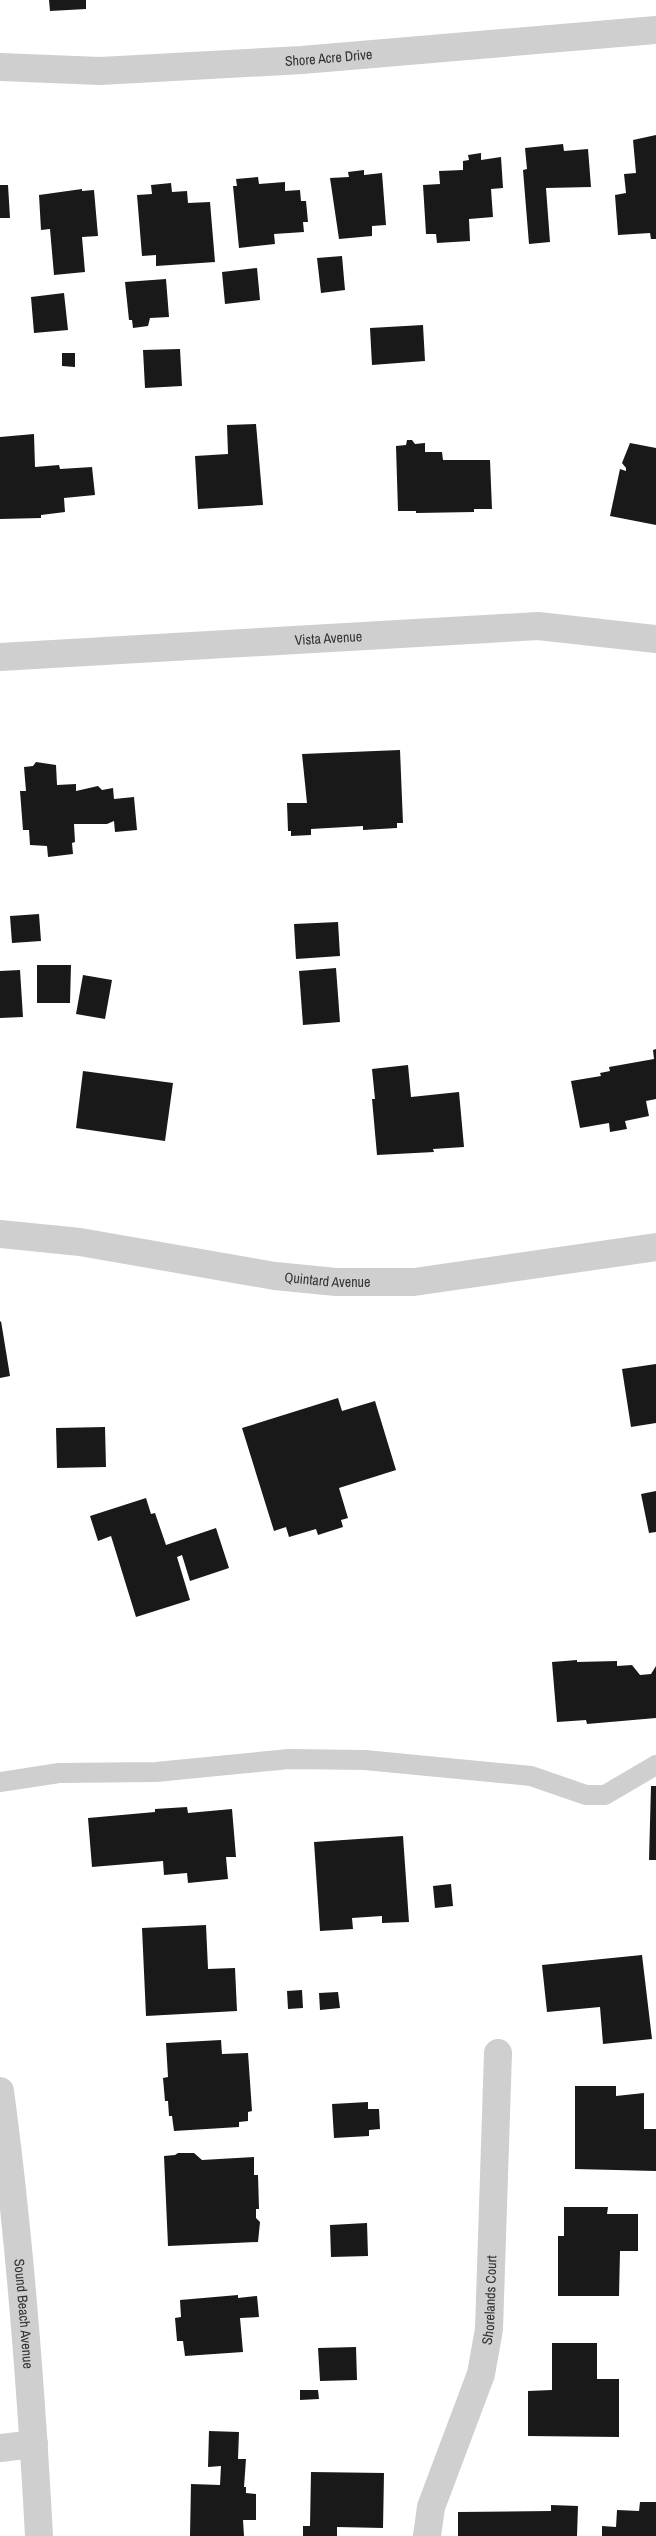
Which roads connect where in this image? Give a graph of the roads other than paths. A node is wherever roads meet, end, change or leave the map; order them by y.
1 (656, 30) edge
2 (0, 67) edge
3 (656, 639) edge
4 (0, 657) edge
5 (0, 1234) edge
6 (656, 1247) edge
7 (656, 1765) edge
8 (0, 1782) edge
9 (498, 2053) dead end
10 (0, 2091) edge
11 (34, 2444) junction
12 (0, 2448) edge
13 (39, 2536) edge
14 (427, 2536) edge

1 - 2 street, Shore Acre Drive
3 - 4 street, Vista Avenue
5 - 6 street, Quintard Avenue
7 - 8 lane
9 - 14 street, Shorelands Court
10 - 11 street, Sound Beach Avenue
11 - 12 street
11 - 13 street, Sound Beach Avenue

